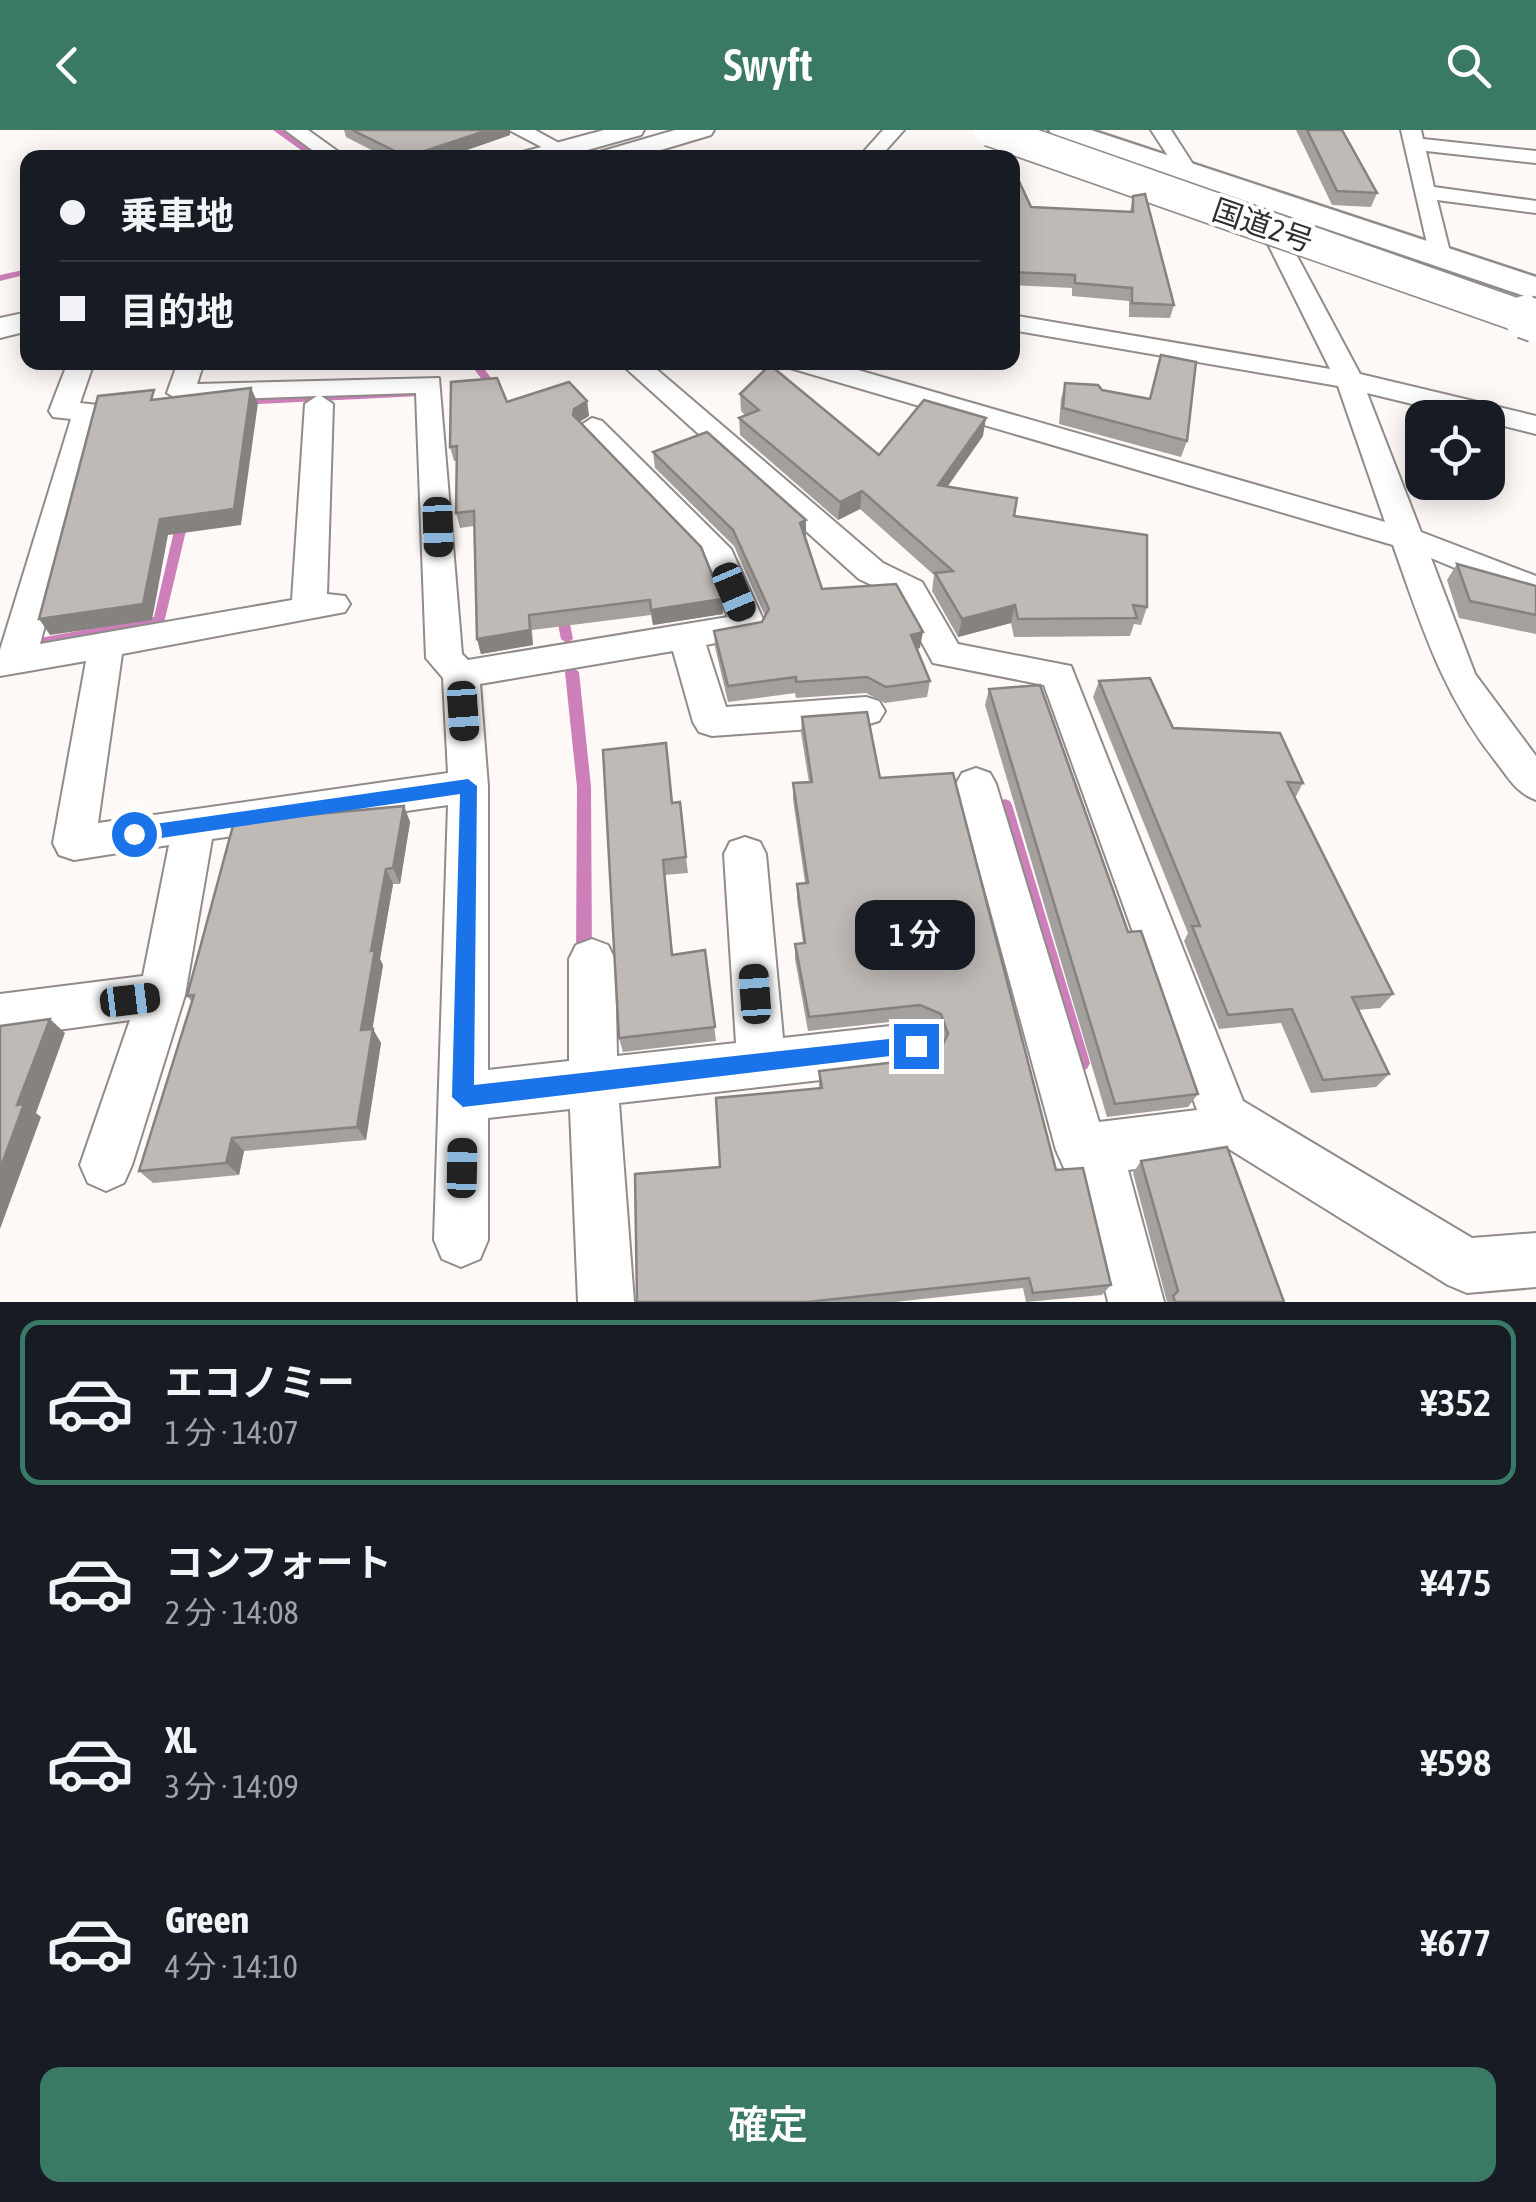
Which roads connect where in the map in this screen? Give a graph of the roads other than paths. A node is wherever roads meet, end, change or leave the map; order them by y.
1 (295, 130) edge
2 (519, 130) edge
3 (632, 130) edge
4 (702, 130) edge
5 (894, 130) edge
6 (967, 130) edge
7 (990, 130) edge
8 (1031, 130) edge
9 (1064, 130) edge
10 (1161, 130) edge
11 (1413, 137) edge
12 (560, 149) junction
13 (324, 150) edge
14 (556, 150) edge
15 (632, 150) edge
16 (875, 150) edge
17 (1536, 157) edge
18 (1188, 172) junction
19 (1239, 189) junction
20 (1425, 192) junction
21 (1536, 207) edge
22 (1278, 241) junction
23 (1439, 256) junction
24 (1536, 289) edge
25 (1536, 303) edge
26 (1536, 322) edge
27 (1020, 323) edge
28 (1536, 334) edge
29 (78, 370) edge
30 (188, 370) edge
31 (641, 370) edge
32 (827, 370) edge
33 (1349, 380) junction
34 (319, 404) dead end
35 (1536, 425) edge
36 (592, 428) edge
37 (1409, 539) junction
38 (1536, 590) edge
39 (686, 637) junction
40 (106, 645) junction
41 (9, 661) edge
42 (460, 674) junction
43 (866, 711) edge
44 (976, 784) dead end
45 (1536, 784) edge
46 (468, 786) junction
47 (194, 825) junction
48 (745, 854) dead end
49 (592, 960) dead end
50 (162, 996) junction
51 (0, 1016) edge
52 (916, 1046) dead end
53 (760, 1063) junction
54 (592, 1082) junction
55 (463, 1097) junction
56 (1225, 1118) junction
57 (1103, 1148) junction
58 (106, 1165) dead end
59 (461, 1240) dead end
60 (1536, 1260) edge
61 (606, 1302) edge
62 (1136, 1302) edge

1 - 13 street
2 - 12 street
3 - 12 street
4 - 15 street
5 - 16 street
6 - 22 highway
7 - 26 highway, 国道2号, bridge
8 - 25 highway, 国道2号
9 - 18 highway
10 - 18 street
11 - 17 street
11 - 20 street
12 - 14 street
18 - 19 highway
19 - 22 street
19 - 23 highway
20 - 21 street
20 - 23 street
22 - 28 highway
22 - 33 street
23 - 24 highway
27 - 33 street
29 - 41 street
30 - 42 street
31 - 56 street
32 - 37 street
33 - 35 street
33 - 37 street
34 - 40 street
36 - 39 street
37 - 38 street
37 - 45 street
39 - 42 street
39 - 43 street
40 - 41 street
40 - 47 street
42 - 46 street
44 - 57 street
46 - 47 street
46 - 55 street
47 - 50 street
48 - 53 street
49 - 54 street
50 - 51 street
50 - 58 street
52 - 53 street
53 - 54 street
54 - 55 street
54 - 61 street
55 - 59 street
56 - 57 street
56 - 60 street
57 - 62 street

